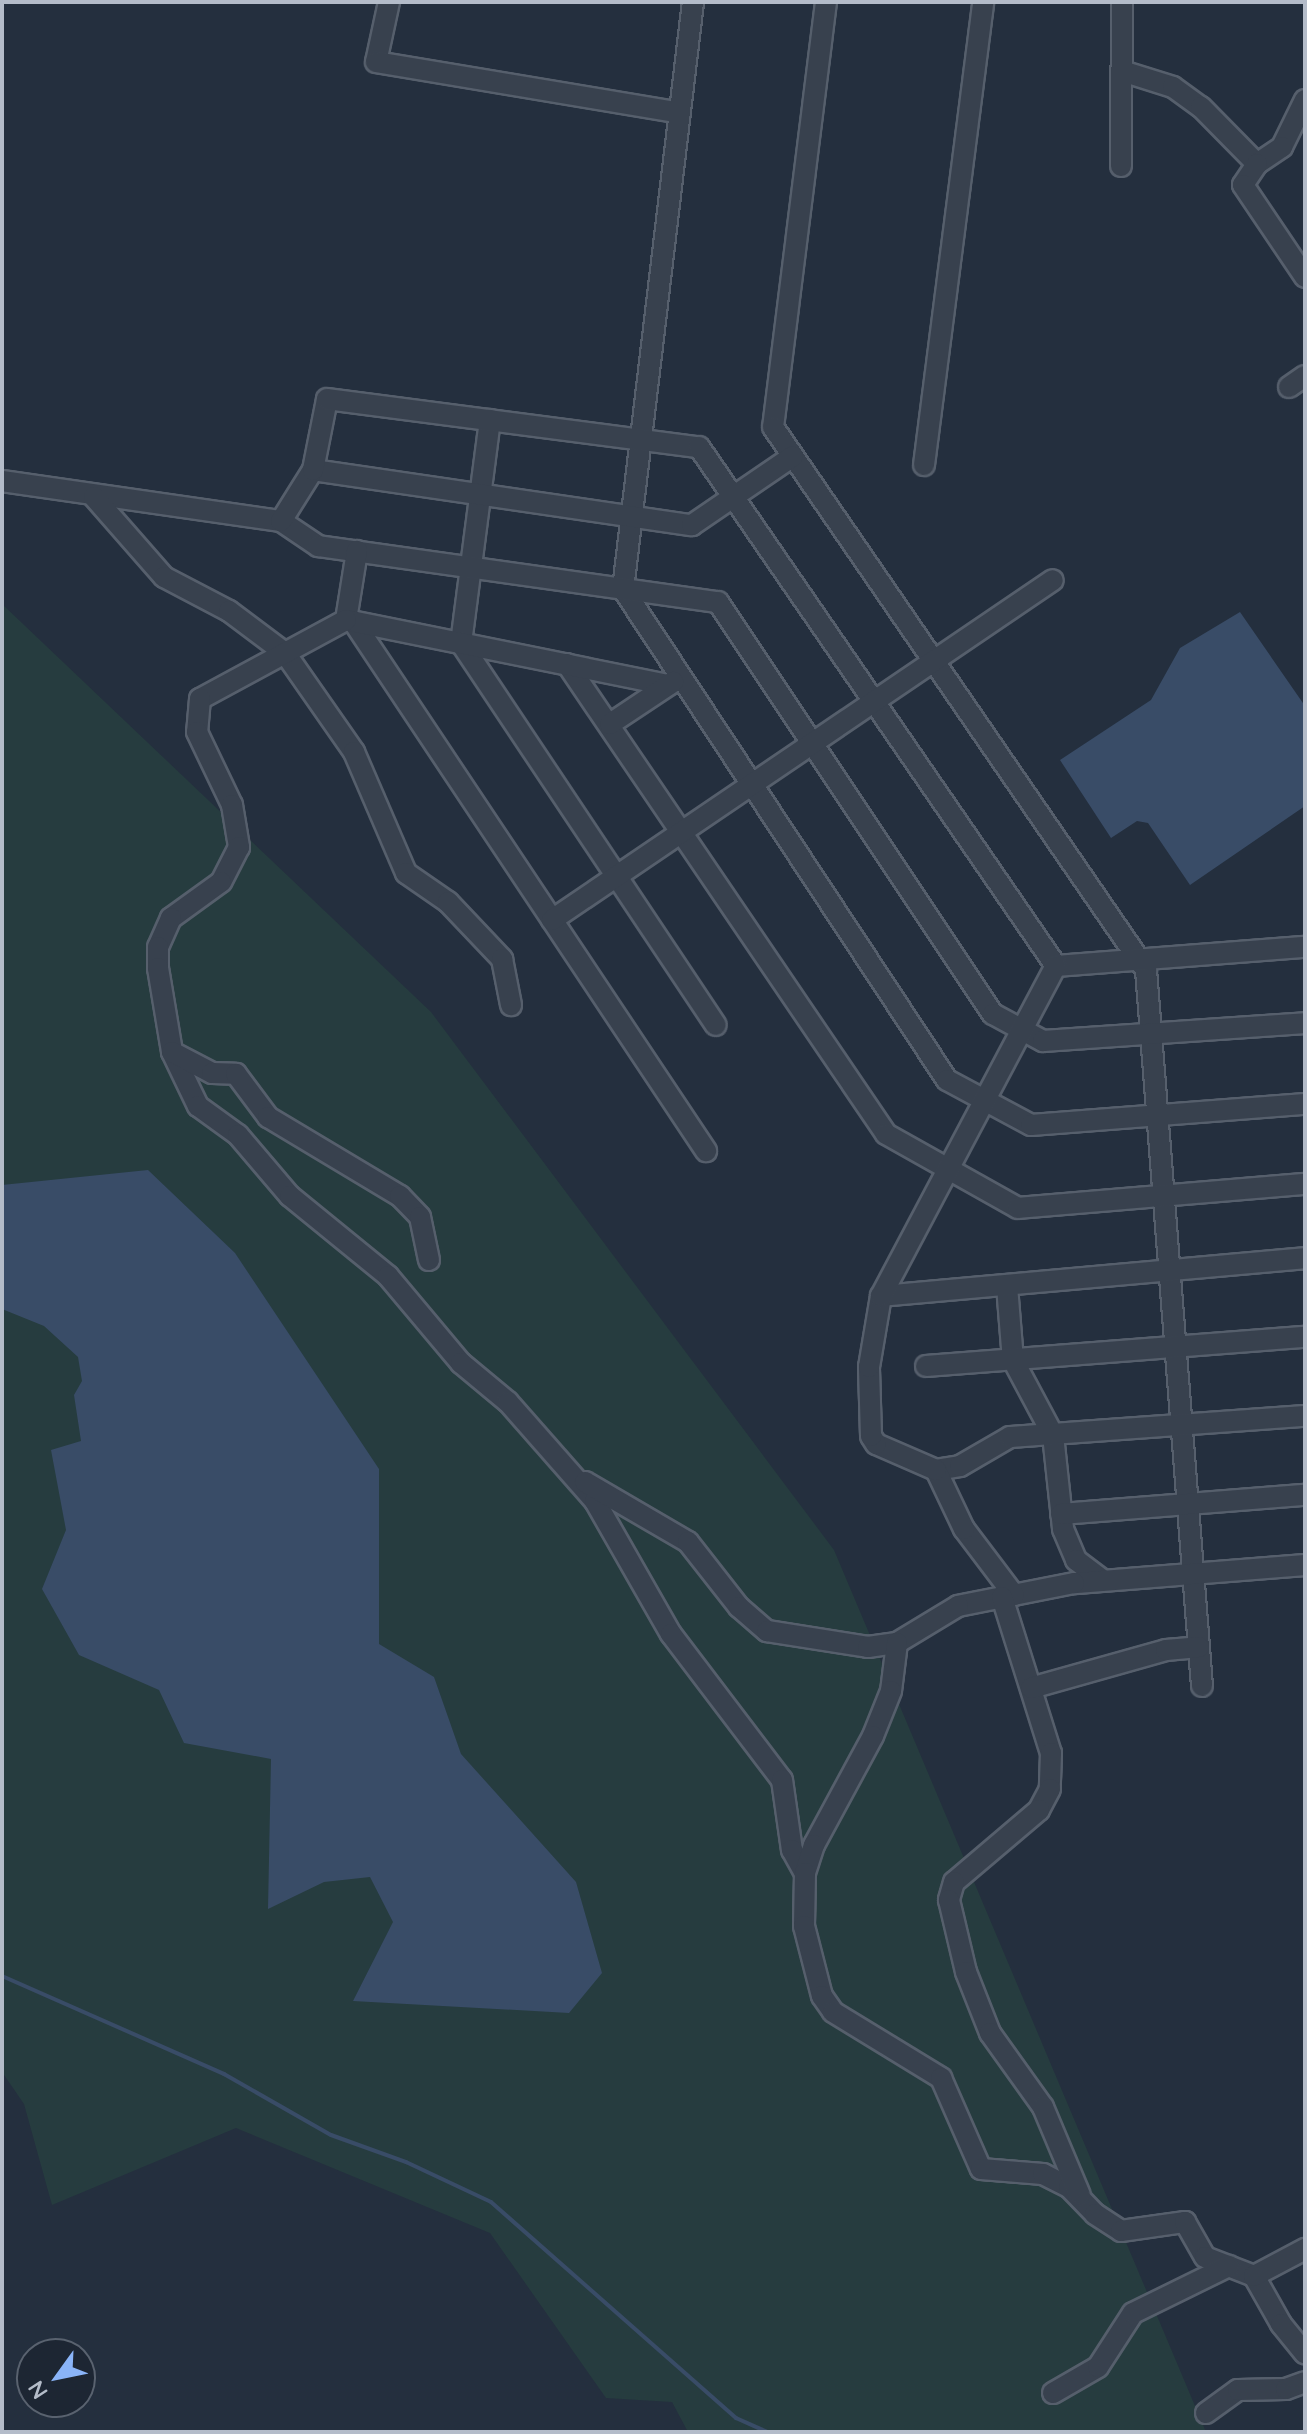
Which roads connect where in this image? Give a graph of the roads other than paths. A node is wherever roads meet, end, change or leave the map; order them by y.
1 (389, 2) edge
2 (693, 2) edge
3 (826, 2) edge
4 (983, 2) edge
5 (1122, 2) edge
6 (1122, 71) junction
7 (1305, 100) edge
8 (680, 113) junction
9 (1300, 136) edge
10 (1257, 164) junction
11 (1121, 166) dead end
12 (1305, 277) edge
13 (490, 420) junction
14 (641, 440) junction
15 (793, 456) junction
16 (924, 465) dead end
17 (313, 470) junction
18 (2, 481) edge
19 (480, 494) junction
20 (94, 497) junction
21 (733, 497) junction
22 (632, 516) junction
23 (281, 521) junction
24 (357, 551) junction
25 (471, 567) junction
26 (1053, 580) dead end
27 (623, 589) junction
28 (349, 620) junction
29 (461, 643) junction
30 (285, 653) junction
31 (934, 661) junction
32 (567, 664) junction
33 (675, 681) junction
34 (874, 701) junction
35 (610, 724) junction
36 (813, 743) junction
37 (752, 784) junction
38 (682, 831) junction
39 (617, 875) junction
40 (552, 920) junction
41 (1305, 947) edge
42 (1138, 958) junction
43 (1056, 966) junction
44 (511, 1005) dead end
45 (1305, 1023) edge
46 (716, 1025) dead end
47 (1022, 1030) junction
48 (1151, 1033) junction
49 (172, 1052) junction
50 (985, 1101) junction
51 (1305, 1104) edge
52 (1157, 1115) junction
53 (706, 1151) dead end
54 (949, 1169) junction
55 (1305, 1184) edge
56 (1164, 1196) junction
57 (1305, 1258) edge
58 (429, 1260) dead end
59 (1169, 1271) junction
60 (1007, 1286) junction
61 (881, 1296) junction
62 (1305, 1337) edge
63 (1176, 1347) junction
64 (1013, 1360) junction
65 (926, 1366) dead end
66 (1305, 1416) edge
67 (1182, 1425) junction
68 (1053, 1435) junction
69 (936, 1470) junction
70 (571, 1474) junction
71 (1305, 1495) edge
72 (1188, 1504) junction
73 (1061, 1514) junction
74 (1305, 1565) edge
75 (1193, 1573) junction
76 (1103, 1580) junction
77 (1008, 1596) junction
78 (897, 1643) junction
79 (1199, 1647) junction
80 (1202, 1686) dead end
81 (1031, 1688) junction
82 (805, 1873) junction
83 (1081, 2198) junction
84 (1305, 2249) edge
85 (1229, 2266) junction
86 (1254, 2276) junction
87 (1305, 2354) edge
88 (1305, 2382) edge
89 (1053, 2393) dead end
90 (1206, 2413) dead end

1 - 8 street
2 - 8 street
3 - 15 street
4 - 16 street
5 - 6 street
6 - 10 street
6 - 11 street
7 - 9 street
8 - 14 street
9 - 10 street
10 - 12 street
13 - 14 street
13 - 17 street
13 - 19 street
14 - 21 street
14 - 22 street
15 - 21 street
15 - 31 street
17 - 19 street
17 - 23 street
18 - 20 street
19 - 22 street
19 - 25 street
20 - 23 street
20 - 30 street
21 - 22 street
21 - 34 street
22 - 27 street
23 - 24 street
24 - 25 street
24 - 28 street
25 - 27 street
25 - 29 street
26 - 31 street
27 - 33 street
27 - 36 street
28 - 29 street
28 - 30 street
28 - 40 street
29 - 32 street
29 - 39 street
30 - 44 street
30 - 49 street
31 - 34 street
31 - 42 street
32 - 33 street
32 - 35 street
33 - 35 street
33 - 37 street
34 - 36 street
34 - 43 street
35 - 38 street
36 - 37 street
36 - 47 street
37 - 38 street
37 - 50 street
38 - 39 street
38 - 54 street
39 - 40 street
39 - 46 street
40 - 53 street
41 - 42 street
42 - 43 street
42 - 48 street
43 - 47 street
45 - 48 street
47 - 48 street
47 - 50 street
48 - 52 street
49 - 58 street
49 - 70 street
50 - 52 street
50 - 54 street
51 - 52 street
52 - 56 street
54 - 56 street
54 - 61 street
55 - 56 street
56 - 59 street
57 - 59 street
59 - 60 street
59 - 63 street
60 - 61 street
60 - 64 street
61 - 69 street
62 - 63 street
63 - 64 street
63 - 67 street
64 - 65 street
64 - 68 street
66 - 67 street
67 - 68 street
67 - 72 street
68 - 69 street
68 - 73 street
69 - 77 street
70 - 78 street
70 - 82 street
71 - 72 street
72 - 73 street
72 - 75 street
73 - 76 street
74 - 75 street
75 - 76 street
75 - 79 street
76 - 77 street
77 - 78 street
77 - 81 street
78 - 82 street
79 - 80 street
79 - 81 street
81 - 83 street
82 - 83 street
83 - 85 street
84 - 86 street
85 - 86 street
85 - 89 street
86 - 87 street
88 - 90 street

